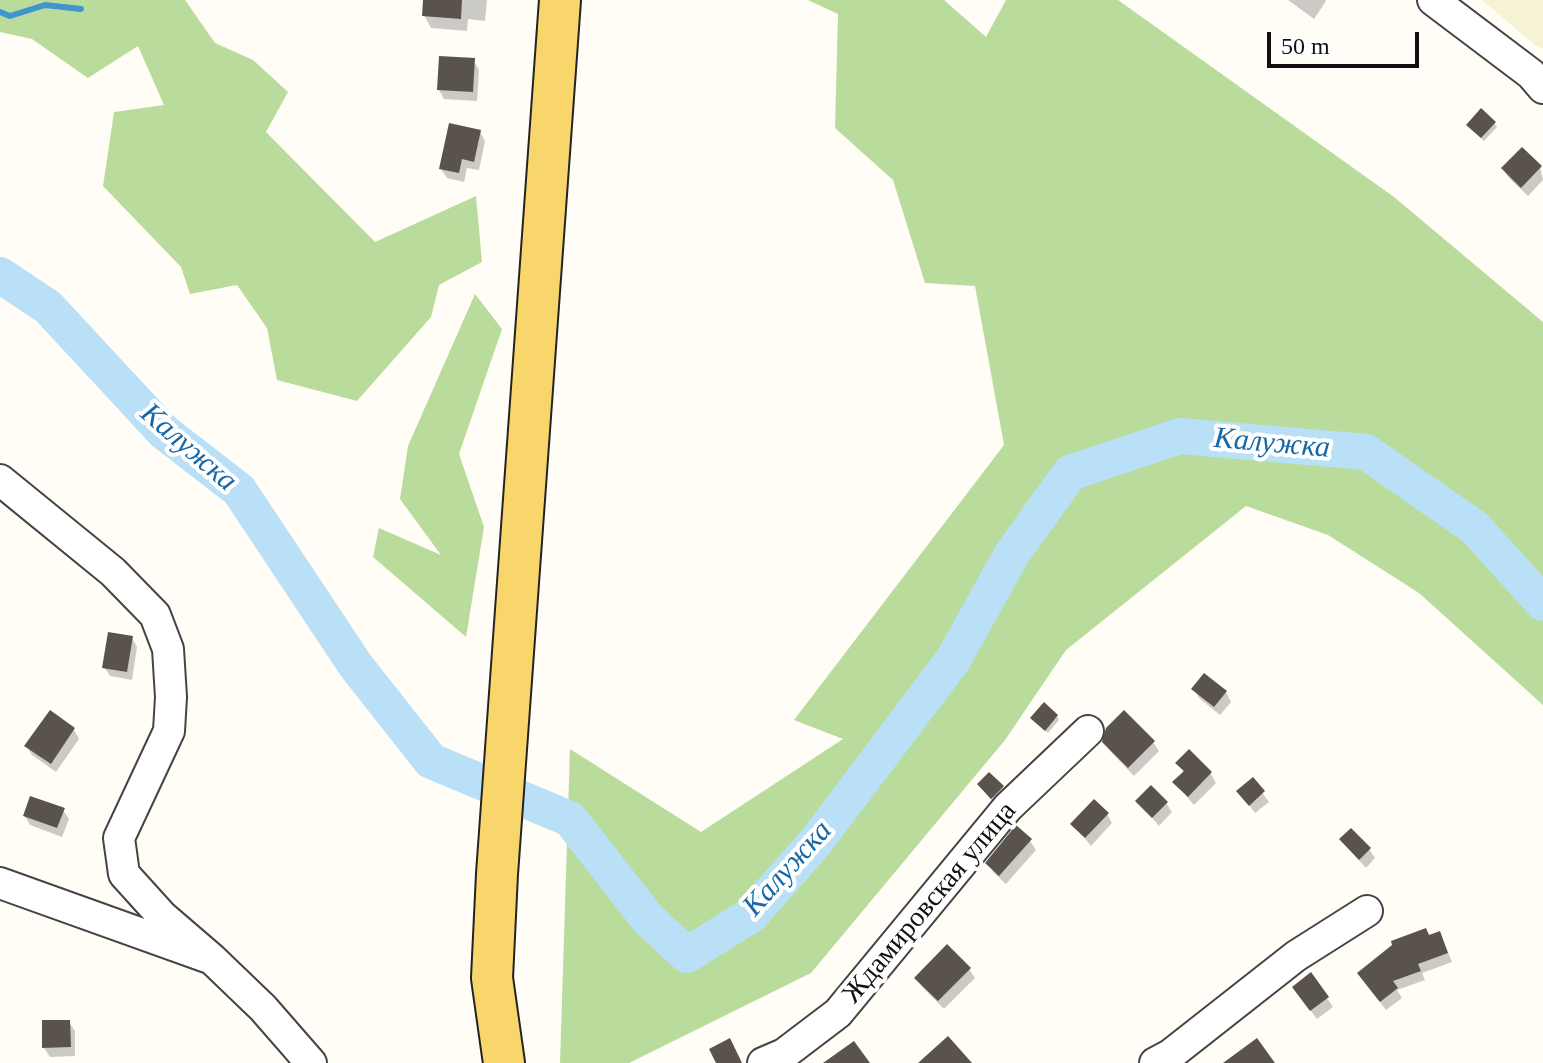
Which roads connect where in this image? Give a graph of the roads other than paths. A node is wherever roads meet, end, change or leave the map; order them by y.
1 (560, 0) edge
2 (1433, 0) edge
3 (1543, 88) edge
4 (0, 480) edge
5 (1088, 731) dead end
6 (0, 883) edge
7 (1367, 911) dead end
8 (212, 959) junction
9 (311, 1063) edge
10 (504, 1063) edge
11 (763, 1063) edge
12 (1155, 1063) edge

1 - 10 main road
2 - 3 street
4 - 8 street
5 - 11 street, Ждамировская улица
6 - 8 street
7 - 12 street
8 - 9 street

